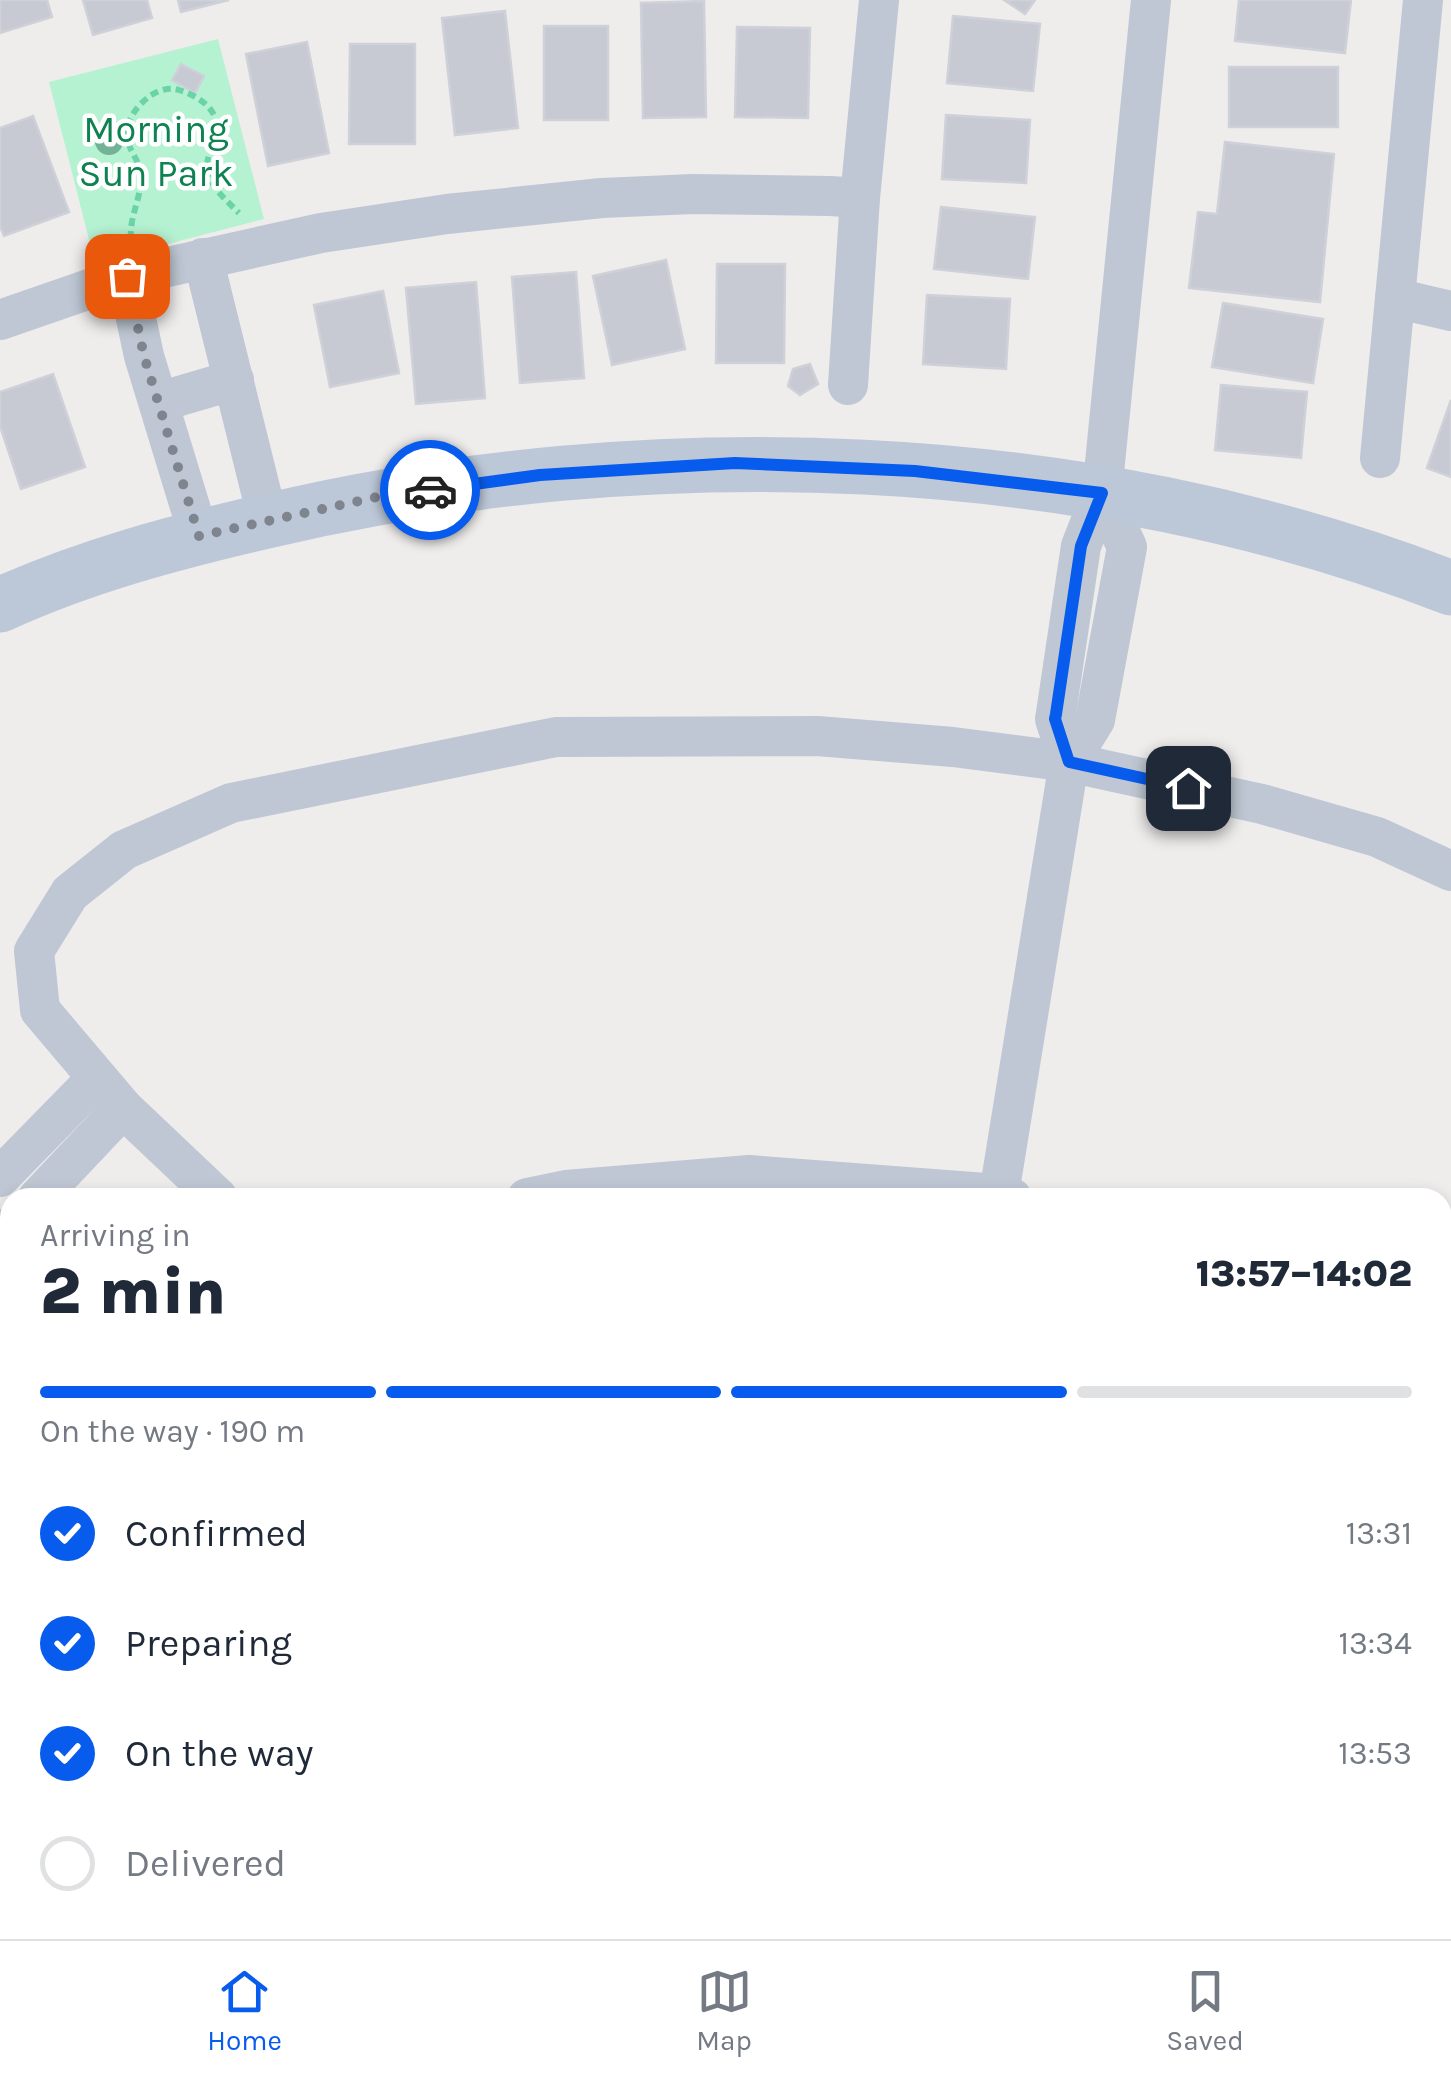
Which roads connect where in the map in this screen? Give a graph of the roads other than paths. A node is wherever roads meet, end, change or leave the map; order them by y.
1 (879, 0) edge
2 (1151, 0) edge
3 (1423, 0) edge
4 (860, 198) junction
5 (129, 258) junction
6 (204, 258) junction
7 (1395, 298) junction
8 (1451, 311) edge
9 (0, 320) edge
10 (234, 380) junction
11 (848, 385) dead end
12 (159, 402) junction
13 (1380, 458) dead end
14 (1102, 493) junction
15 (268, 520) junction
16 (199, 536) junction
17 (1451, 588) edge
18 (0, 604) edge
19 (1070, 615) junction
20 (1114, 622) junction
21 (1069, 762) junction
22 (1451, 871) edge
23 (97, 1078) junction
24 (123, 1108) junction
25 (0, 1177) edge
26 (47, 1188) edge
27 (207, 1188) edge
28 (590, 1188) edge
29 (907, 1188) edge
30 (1006, 1188) edge

1 - 4 street
2 - 14 street
3 - 7 street
4 - 6 street
4 - 11 street
5 - 6 street
5 - 9 street
5 - 12 street
6 - 10 street
7 - 8 street
7 - 13 street
10 - 12 street
10 - 15 street
12 - 16 street
14 - 15 street
14 - 17 street
14 - 19 street
14 - 20 street
15 - 16 street
16 - 18 street
19 - 20 street
19 - 21 street
20 - 21 street
21 - 22 street
21 - 23 street
21 - 30 street
23 - 24 street
23 - 25 street
24 - 26 street
24 - 27 street
28 - 29 street

